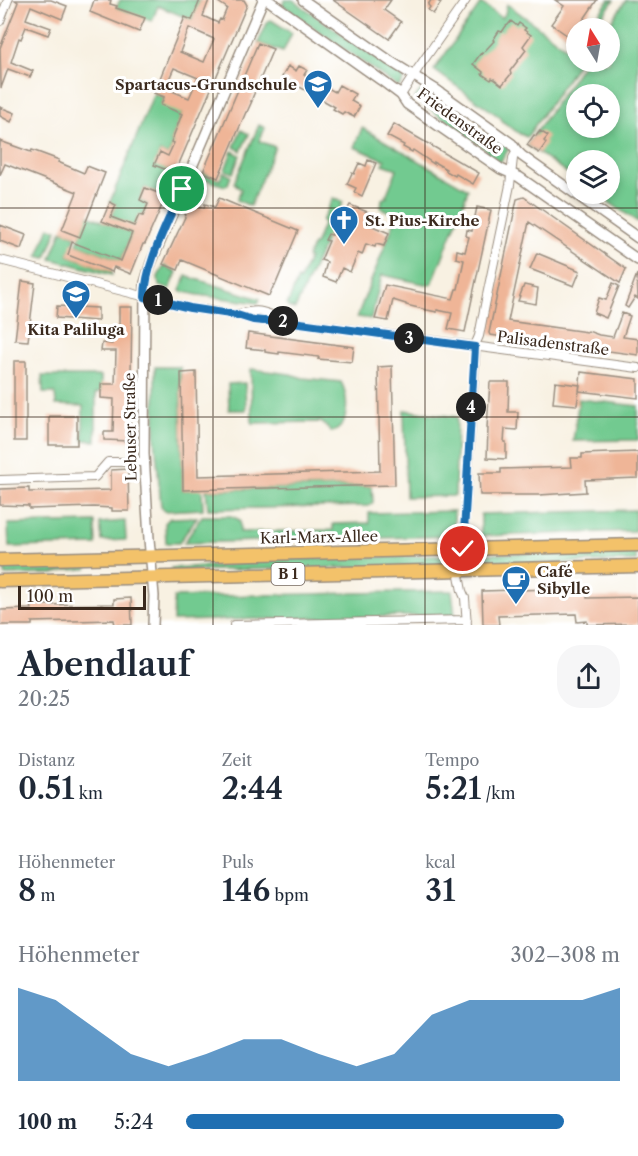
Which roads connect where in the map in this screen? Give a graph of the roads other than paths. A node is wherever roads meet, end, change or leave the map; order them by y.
1 (8, 0) edge
2 (263, 0) edge
3 (268, 0) edge
4 (303, 0) edge
5 (466, 0) edge
6 (0, 21) edge
7 (414, 76) junction
8 (401, 95) junction
9 (517, 151) junction
10 (512, 173) junction
11 (638, 238) edge
12 (0, 260) edge
13 (638, 260) edge
14 (145, 297) junction
15 (475, 347) junction
16 (638, 368) edge
17 (144, 462) junction
18 (0, 480) edge
19 (638, 545) edge
20 (463, 549) junction
21 (150, 557) junction
22 (0, 560) edge
23 (638, 566) edge
24 (458, 570) junction
25 (153, 577) junction
26 (0, 581) edge
27 (467, 623) edge
28 (153, 625) edge
29 (234, 625) edge

1 - 6 street
2 - 14 street, Lebuser Straße
3 - 8 street, Friedenstraße
4 - 7 street, Friedenstraße
5 - 7 street
7 - 8 street
7 - 9 street, Friedenstraße
8 - 10 street, Friedenstraße
9 - 10 street
9 - 11 street, Friedenstraße
10 - 13 street, Friedenstraße
10 - 15 street
12 - 14 street, Palisadenstraße
14 - 15 street, Palisadenstraße
14 - 17 street, Lebuser Straße
15 - 16 street, Palisadenstraße
15 - 20 street
17 - 18 street
17 - 21 street, Lebuser Straße
19 - 20 main road, Karl-Marx-Allee / B 1
20 - 21 main road, Karl-Marx-Allee / B 1
21 - 22 main road, Karl-Marx-Allee / B 1
21 - 25 street, Lebuser Straße
23 - 24 main road, B 1
24 - 25 main road, B 1
24 - 27 street
25 - 26 main road, B 1
25 - 28 street, Lebuser Straße
27 - 29 street

